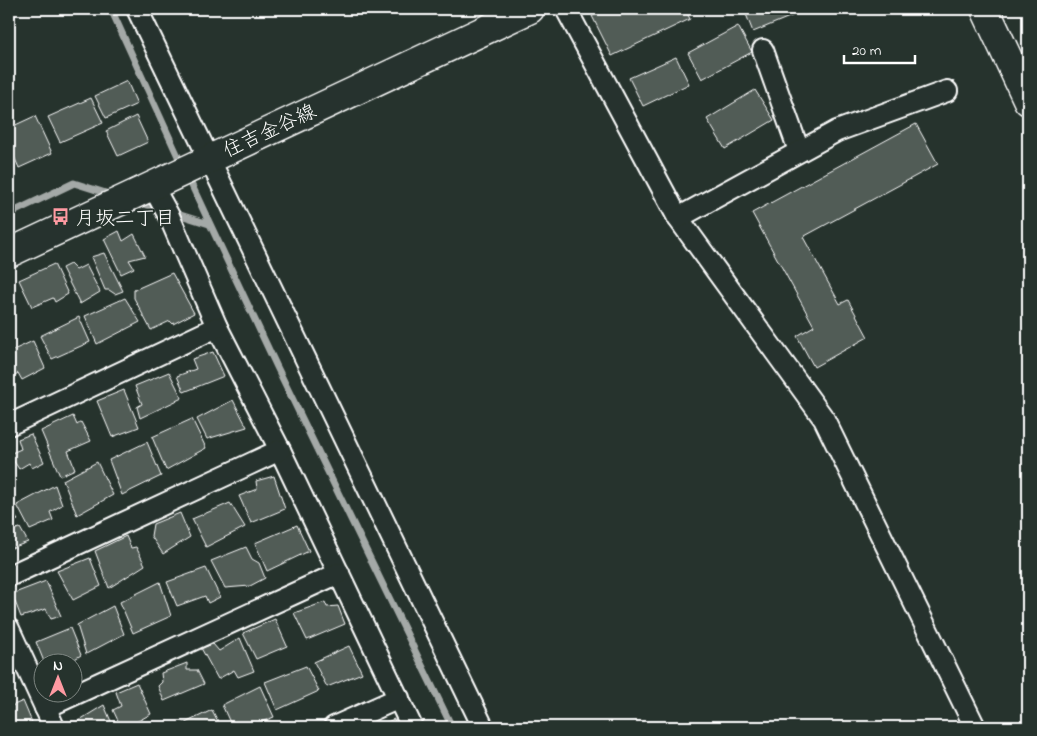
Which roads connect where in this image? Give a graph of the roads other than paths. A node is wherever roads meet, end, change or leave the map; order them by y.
1 (137, 9) edge
2 (530, 9) edge
3 (566, 9) edge
4 (985, 9) edge
5 (763, 50) dead end
6 (948, 91) dead end
7 (1028, 101) edge
8 (799, 151) junction
9 (206, 160) junction
10 (160, 194) junction
11 (678, 218) junction
12 (9, 253) edge
13 (217, 327) junction
14 (9, 425) edge
15 (280, 450) junction
16 (339, 573) junction
17 (9, 576) edge
18 (9, 629) edge
19 (399, 698) junction
20 (45, 708) junction
21 (54, 727) edge
22 (334, 727) edge
23 (412, 727) edge
24 (483, 727) edge
25 (976, 727) edge

1 - 9 street
2 - 9 main road, 住吉金谷線
3 - 11 street
4 - 7 main road
5 - 8 street
6 - 8 street
8 - 11 street
9 - 10 main road, 住吉金谷線
9 - 24 street
10 - 12 main road, 住吉金谷線
10 - 13 street
11 - 25 street
13 - 14 street
13 - 15 street
15 - 16 street
15 - 17 street
16 - 19 street
16 - 20 street
18 - 20 street
19 - 22 street
19 - 23 street
20 - 21 street

